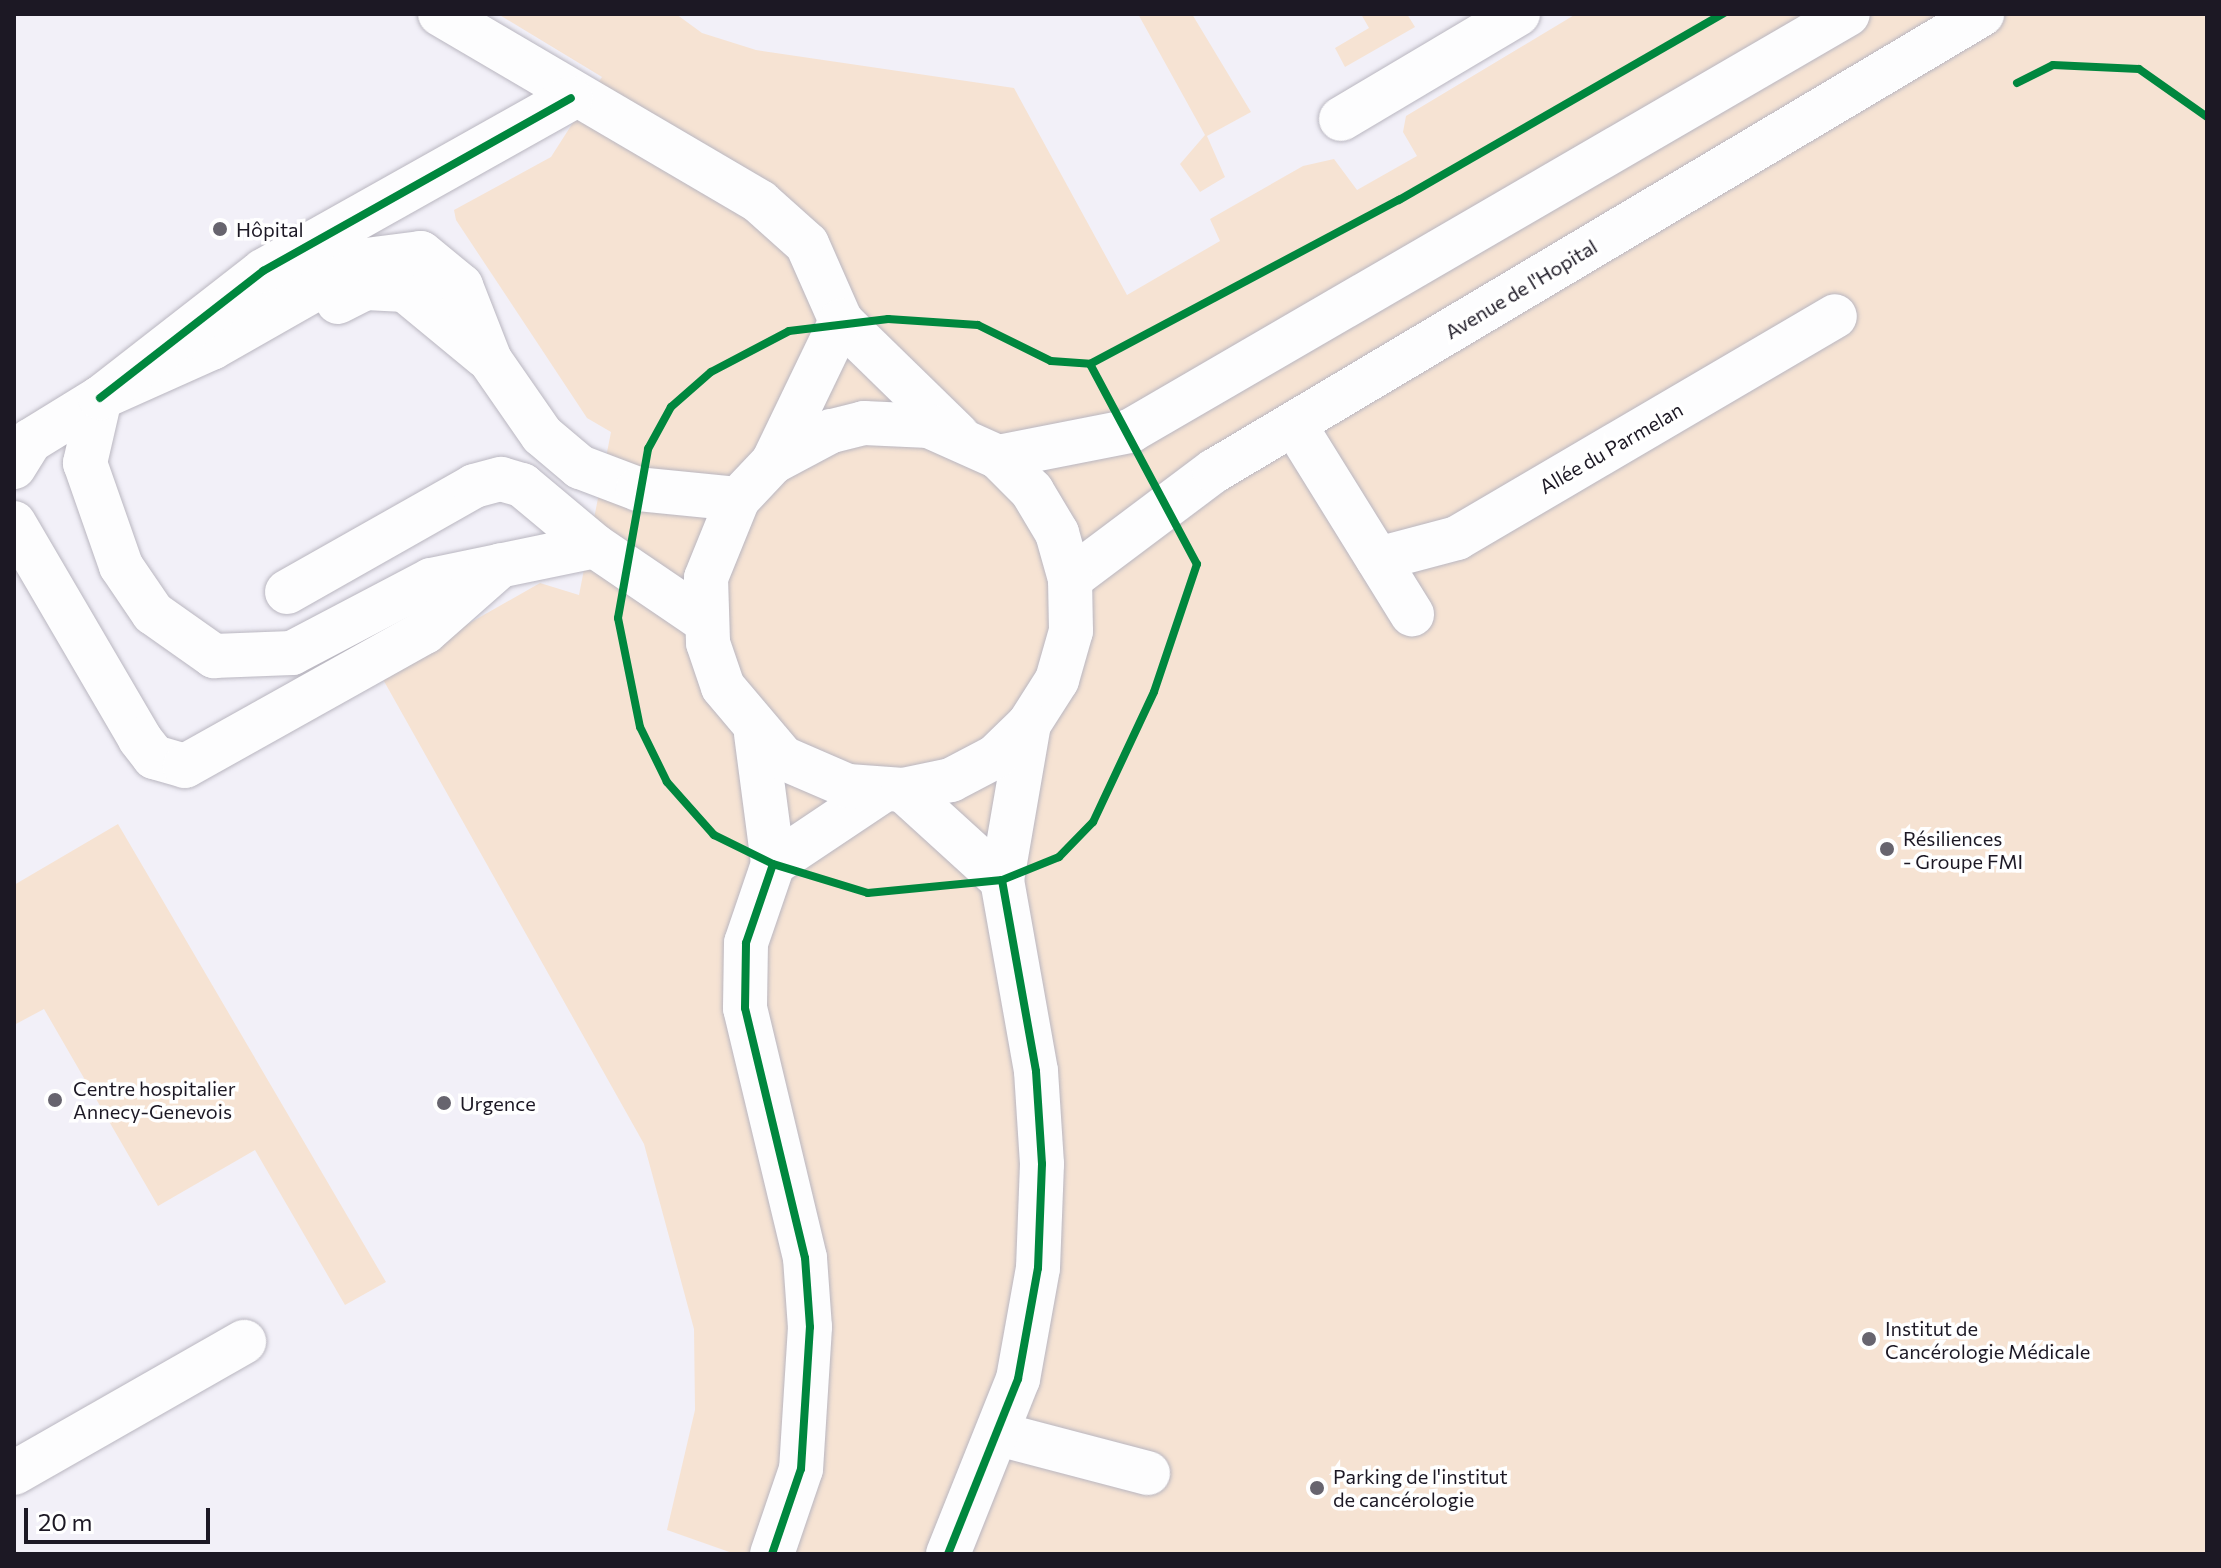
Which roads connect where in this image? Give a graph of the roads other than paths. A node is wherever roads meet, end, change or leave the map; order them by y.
1 (440, 14) edge
2 (1518, 14) edge
3 (1848, 14) edge
4 (1982, 14) edge
5 (571, 98) junction
6 (1341, 119) dead end
7 (1835, 316) dead end
8 (841, 321) junction
9 (490, 360) junction
10 (177, 396) dead end
11 (100, 398) junction
12 (1294, 424) junction
13 (960, 437) junction
14 (998, 457) junction
15 (773, 462) junction
16 (14, 467) edge
17 (738, 499) junction
18 (14, 523) edge
19 (595, 546) junction
20 (1378, 559) junction
21 (506, 561) junction
22 (1070, 579) junction
23 (287, 592) dead end
24 (1412, 614) dead end
25 (704, 620) junction
26 (1029, 724) junction
27 (756, 734) junction
28 (893, 791) junction
29 (773, 864) junction
30 (1002, 880) junction
31 (244, 1342) dead end
32 (999, 1434) junction
33 (14, 1473) edge
34 (1148, 1473) dead end
35 (772, 1554) edge
36 (948, 1554) edge

1 - 5 street
2 - 6 street
3 - 14 street
4 - 12 street, Avenue de l'Hopital
5 - 8 street
5 - 11 street
7 - 20 street, Allée du Parmelan
8 - 13 street
8 - 15 street
9 - 10 street
9 - 11 street
9 - 17 street
11 - 16 street
11 - 21 street
12 - 20 street
12 - 22 street, Avenue de l'Hopital
13 - 14 street
13 - 15 street
14 - 22 street
15 - 17 street
17 - 25 street
18 - 21 street
19 - 21 street
19 - 23 street
19 - 25 street
20 - 24 street
22 - 26 street
25 - 27 street
26 - 28 street
26 - 30 street
27 - 28 street
27 - 29 street
28 - 29 street
28 - 30 street
29 - 35 street
30 - 32 street
31 - 33 street
32 - 34 street
32 - 36 street

